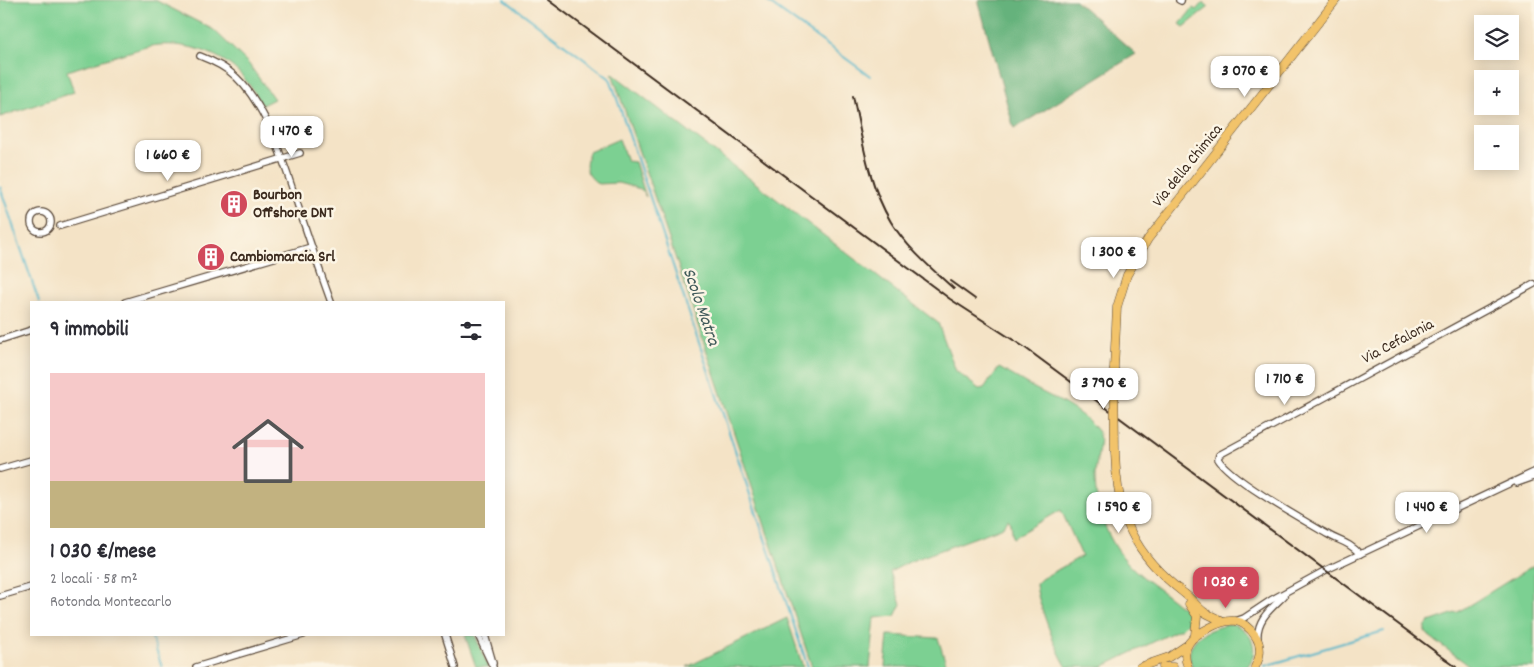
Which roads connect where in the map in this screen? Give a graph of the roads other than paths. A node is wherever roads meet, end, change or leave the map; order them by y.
1 (1336, 0) edge
2 (200, 56) dead end
3 (300, 153) dead end
4 (282, 159) junction
5 (52, 222) junction
6 (60, 226) junction
7 (46, 231) junction
8 (311, 247) junction
9 (1534, 284) edge
10 (128, 301) edge
11 (331, 301) edge
12 (30, 330) edge
13 (0, 340) edge
14 (30, 460) edge
15 (0, 469) edge
16 (1534, 472) edge
17 (1534, 477) edge
18 (1512, 483) junction
19 (1360, 554) junction
20 (30, 587) edge
21 (1291, 589) junction
22 (1179, 590) junction
23 (0, 596) edge
24 (1221, 621) junction
25 (1235, 621) junction
26 (1194, 635) junction
27 (300, 636) edge
28 (444, 636) edge
29 (478, 636) edge
30 (485, 636) edge
31 (1258, 641) junction
32 (1187, 645) junction
33 (196, 667) edge
34 (456, 667) edge
35 (494, 667) edge
36 (1140, 667) edge
37 (1163, 667) edge
38 (1173, 667) edge
39 (1188, 667) edge
40 (1255, 667) edge

1 - 22 main road, Via della Chimica, bridge
2 - 4 street
3 - 4 street
4 - 6 street
4 - 8 street
5 - 6 street
5 - 7 street
5 - 7 street
6 - 7 street
8 - 10 street
8 - 11 street
9 - 19 street, Via Cefalonia
12 - 13 street
14 - 15 street
16 - 18 street
17 - 18 street
18 - 19 street
19 - 21 street
20 - 23 street
21 - 25 street
21 - 31 street
22 - 24 main road, Via della Chimica
22 - 26 main road, Via della Chimica
24 - 25 main road
24 - 26 main road
25 - 31 main road
26 - 32 main road
27 - 33 street
28 - 34 street
29 - 35 street
30 - 35 street
31 - 40 main road
32 - 36 main road
32 - 39 main road
37 - 38 main road

